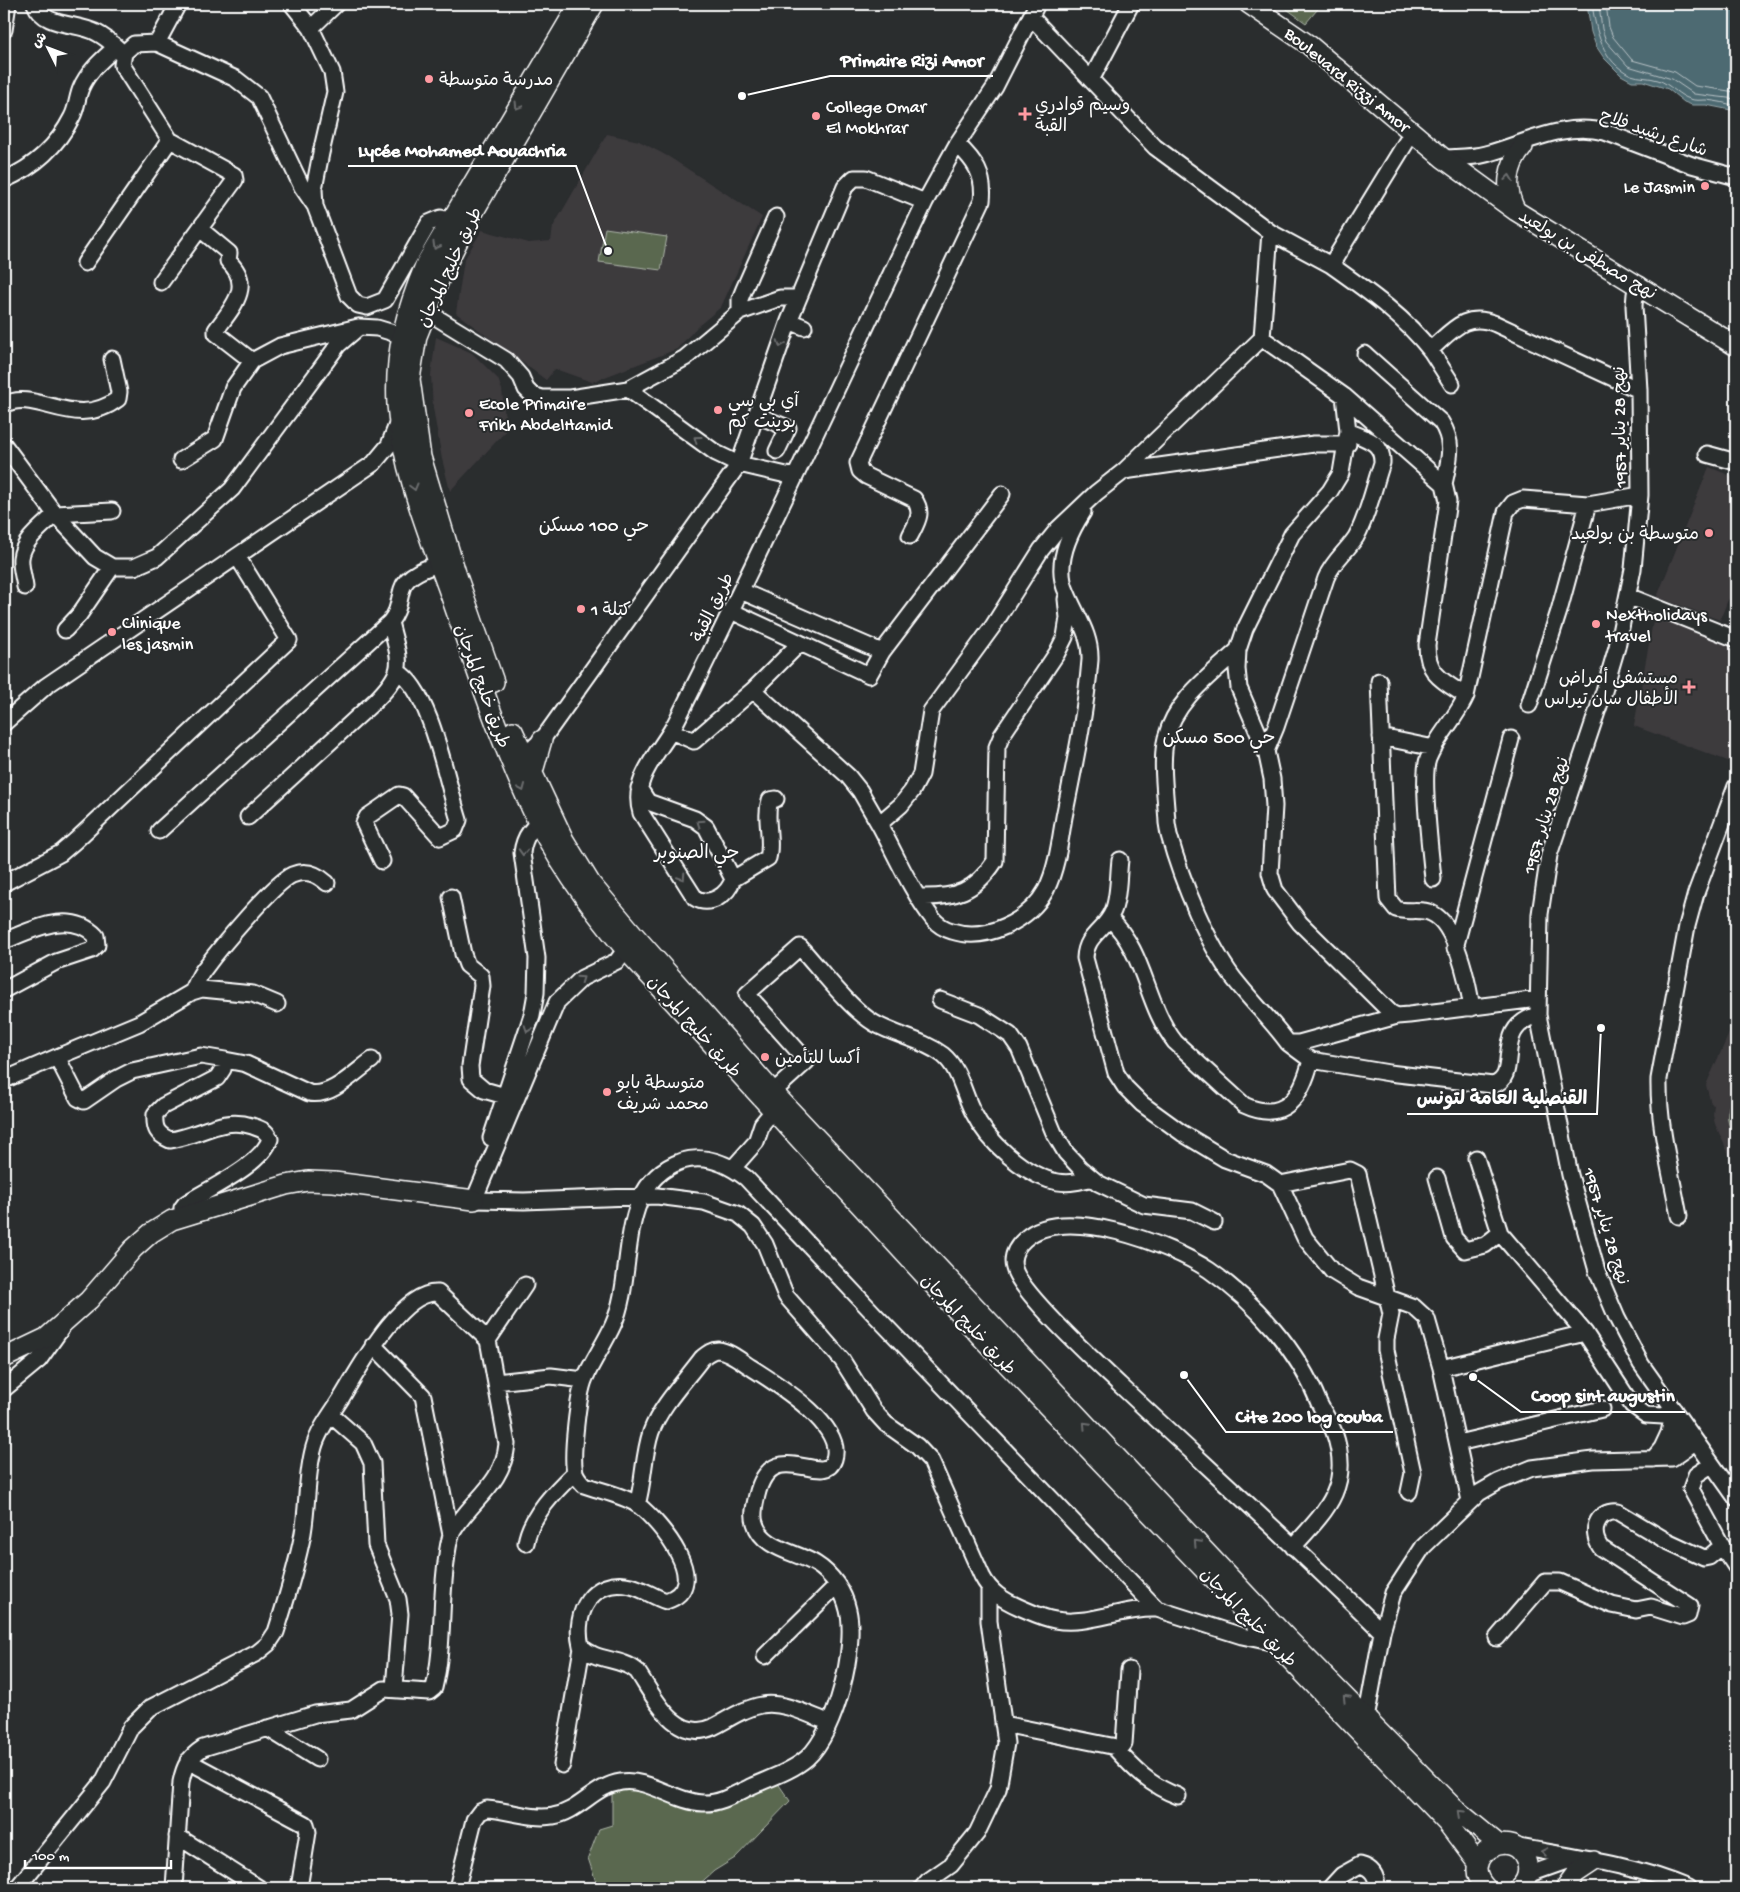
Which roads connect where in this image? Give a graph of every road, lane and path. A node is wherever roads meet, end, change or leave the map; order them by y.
1 (8, 4) edge
2 (35, 4) edge
3 (178, 4) edge
4 (292, 4) edge
5 (336, 4) edge
6 (578, 4) edge
7 (594, 4) edge
8 (1132, 4) edge
9 (1249, 4) edge
10 (1034, 10) edge
11 (311, 28) junction
12 (4, 30) edge
13 (157, 43) junction
14 (120, 50) junction
15 (558, 52) junction
16 (1091, 80) junction
17 (1413, 131) junction
18 (170, 140) junction
19 (957, 144) junction
20 (1526, 144) junction
21 (1450, 163) junction
22 (1736, 177) edge
23 (4, 180) edge
24 (925, 202) junction
25 (315, 206) junction
26 (1516, 211) junction
27 (776, 216) dead end
28 (458, 223) junction
29 (200, 229) junction
30 (1270, 232) junction
31 (85, 263) dead end
32 (1331, 265) junction
33 (161, 282) dead end
34 (1640, 285) junction
35 (798, 298) junction
36 (426, 311) junction
37 (740, 312) junction
38 (789, 321) junction
39 (359, 327) junction
40 (804, 327) dead end
41 (400, 335) junction
42 (1262, 338) junction
43 (1736, 346) edge
44 (1430, 350) junction
45 (1365, 354) dead end
46 (112, 359) dead end
47 (252, 361) junction
48 (1452, 384) dead end
49 (628, 389) junction
50 (1639, 390) junction
51 (1344, 396) junction
52 (4, 406) edge
53 (756, 415) junction
54 (407, 418) junction
55 (1348, 438) junction
56 (777, 451) dead end
57 (1707, 454) dead end
58 (6, 455) edge
59 (181, 460) dead end
60 (407, 461) junction
61 (1736, 462) edge
62 (374, 463) junction
63 (739, 464) junction
64 (1124, 471) junction
65 (795, 477) junction
66 (1444, 484) junction
67 (1096, 493) junction
68 (1002, 494) dead end
69 (1640, 495) junction
70 (1588, 504) junction
71 (112, 511) dead end
72 (55, 514) junction
73 (910, 536) dead end
74 (237, 556) junction
75 (446, 562) junction
76 (112, 567) junction
77 (25, 586) dead end
78 (740, 591) junction
79 (1066, 592) junction
80 (1628, 596) junction
81 (731, 611) junction
82 (390, 622) junction
83 (65, 630) dead end
84 (1736, 639) edge
85 (800, 643) junction
86 (1238, 650) junction
87 (882, 652) junction
88 (398, 672) junction
89 (1379, 680) dead end
90 (753, 690) junction
91 (1466, 696) junction
92 (1529, 705) dead end
93 (4, 722) edge
94 (671, 732) junction
95 (1380, 737) junction
96 (1511, 739) dead end
97 (542, 740) junction
98 (1434, 748) junction
99 (1266, 750) junction
100 (518, 754) junction
101 (532, 775) junction
102 (1736, 786) edge
103 (639, 788) junction
104 (776, 799) dead end
105 (1733, 805) edge
106 (248, 817) dead end
107 (545, 819) junction
108 (879, 824) junction
109 (159, 831) dead end
110 (1120, 860) dead end
111 (382, 861) dead end
112 (732, 880) junction
113 (1433, 880) dead end
114 (4, 883) edge
115 (327, 883) dead end
116 (451, 897) dead end
117 (920, 897) junction
118 (1109, 918) junction
119 (4, 941) edge
120 (630, 943) junction
121 (1455, 948) junction
122 (4, 990) edge
123 (192, 992) junction
124 (536, 993) junction
125 (940, 1000) dead end
126 (557, 1002) junction
127 (277, 1004) dead end
128 (1538, 1007) junction
129 (1472, 1008) junction
130 (1396, 1016) junction
131 (1288, 1043) junction
132 (57, 1058) junction
133 (225, 1060) junction
134 (372, 1060) dead end
135 (1311, 1060) junction
136 (4, 1080) edge
137 (773, 1092) junction
138 (505, 1096) junction
139 (772, 1112) junction
140 (1476, 1158) dead end
141 (490, 1162) junction
142 (732, 1168) junction
143 (1092, 1178) junction
144 (1437, 1178) dead end
145 (1280, 1184) junction
146 (642, 1196) junction
147 (474, 1200) junction
148 (185, 1216) junction
149 (1679, 1216) dead end
150 (1214, 1222) dead end
151 (1500, 1233) junction
152 (524, 1285) dead end
153 (1387, 1298) junction
154 (66, 1321) junction
155 (1585, 1333) junction
156 (488, 1340) junction
157 (374, 1345) junction
158 (4, 1358) edge
159 (1441, 1368) junction
160 (584, 1380) junction
161 (496, 1382) junction
162 (4, 1389) edge
163 (1602, 1409) dead end
164 (1674, 1410) junction
165 (331, 1415) junction
166 (1692, 1437) junction
167 (1458, 1443) junction
168 (1662, 1455) junction
169 (1711, 1465) junction
170 (575, 1472) junction
171 (1409, 1492) dead end
172 (1736, 1498) edge
173 (1470, 1502) junction
174 (637, 1505) junction
175 (451, 1535) junction
176 (526, 1543) dead end
177 (1722, 1546) junction
178 (1292, 1547) junction
179 (1736, 1567) edge
180 (837, 1585) junction
181 (989, 1588) junction
182 (1157, 1609) junction
183 (1382, 1632) junction
184 (1497, 1638) dead end
185 (1279, 1639) junction
186 (582, 1648) junction
187 (765, 1656) dead end
188 (1129, 1670) dead end
189 (394, 1688) junction
190 (1366, 1719) junction
191 (828, 1722) junction
192 (1003, 1724) junction
193 (267, 1728) junction
194 (1113, 1746) junction
195 (317, 1759) dead end
196 (188, 1761) junction
197 (562, 1765) dead end
198 (1178, 1796) dead end
199 (177, 1836) junction
200 (1506, 1845) junction
201 (1575, 1858) junction
202 (1594, 1861) junction
203 (1478, 1874) edge
204 (1526, 1882) edge
205 (17, 1888) edge
206 (174, 1888) edge
207 (259, 1888) edge
208 (299, 1888) edge
209 (457, 1888) edge
210 (922, 1888) edge
211 (1330, 1888) edge
212 (1377, 1888) edge
213 (1486, 1888) edge
214 (1565, 1888) edge
215 (1689, 1888) edge

1 - 12 street
2 - 14 street
3 - 13 street
4 - 11 street
5 - 11 street
6 - 15 main road, طريق خليج المرجان
7 - 15 main road, طريق خليج المرجان
8 - 16 street
9 - 17 main road, Boulevard Rizzi Amor
10 - 16 street
10 - 19 street, طريق القبة
11 - 25 street
13 - 14 street
13 - 25 street
14 - 18 street
14 - 23 street
15 - 28 main road, طريق خليج المرجان
16 - 30 street
17 - 21 main road, Boulevard Rizzi Amor
17 - 32 street
18 - 29 street
18 - 31 street
19 - 24 street, طريق القبة
19 - 73 street
20 - 21 street, شارع رشيد فلاح
20 - 22 street, شارع رشيد فلاح
26 -> 20 main road
21 - 26 main road, نهج مصطفى بن بولعيد
24 - 35 street
24 - 65 street, طريق القبة
25 - 28 street
26 - 34 main road, نهج مصطفى بن بولعيد
27 - 37 street
28 - 36 main road, طريق خليج المرجان
28 -> 41 main road, طريق خليج المرجان
29 - 33 street
29 - 47 street
30 - 32 street
30 - 42 street
32 - 44 street
34 - 43 main road, نهج مصطفى بن بولعيد
34 - 50 street, نهج 28 يناير 1957
35 - 37 street
35 - 38 street
36 - 49 street
36 - 54 main road, طريق خليج المرجان
37 - 49 street
38 - 40 street
38 -> 53 street
39 - 41 street
39 - 47 street
39 - 76 street
41 - 54 main road, طريق خليج المرجان
42 - 51 street
42 - 64 street
44 - 48 street
44 - 50 street
45 - 66 street
46 - 52 street
47 - 59 street
63 -> 49 street
50 - 69 street, نهج 28 يناير 1957
51 - 55 street
51 - 66 street
53 - 56 street
53 - 63 street
54 - 60 main road, طريق خليج المرجان
54 - 62 street
54 - 75 main road, طريق خليج المرجان
55 - 64 street
55 - 86 street
55 - 99 street
57 - 61 street
58 - 72 street
60 - 62 street
60 -> 75 main road, طريق خليج المرجان
62 - 74 street
63 - 65 street
63 - 97 street
64 - 67 street
65 - 78 street, طريق القبة
66 - 91 street
67 - 79 street
67 - 108 street
68 - 87 street
69 - 70 street
69 - 80 street, نهج 28 يناير 1957
70 - 91 street
70 - 92 street
71 - 72 street
72 - 76 street
72 - 77 street
74 - 93 street
74 - 114 street
75 - 82 street
75 - 100 main road, طريق خليج المرجان
76 - 83 street
78 - 81 street, طريق القبة
78 - 87 street
79 - 117 street
79 - 117 street
80 - 84 street
80 - 128 street, نهج 28 يناير 1957
81 - 85 street
81 - 94 street, طريق القبة
82 - 88 street
82 - 109 street
85 - 87 street
85 - 90 street
86 - 99 street
86 - 131 street
88 - 106 street
88 - 111 street
89 - 95 street
90 - 94 street
90 - 108 street
91 - 98 street
94 - 103 street, طريق القبة
95 - 98 street
95 - 121 street
96 - 121 street
97 - 100 main road
97 - 101 main road
98 - 113 street
99 - 130 street
100 - 101 main road, طريق خليج المرجان
100 -> 107 main road, طريق خليج المرجان
101 - 107 main road, طريق خليج المرجان
102 - 105 street
112 -> 103 street
103 -> 112 street
104 - 112 street
105 - 149 street
107 - 120 main road, طريق خليج المرجان
107 -> 124 street
108 - 117 street
110 - 118 street
115 - 123 street
116 - 138 street
118 - 135 street
118 - 145 street
119 - 122 street
126 -> 120 street
120 - 137 main road, طريق خليج المرجان
120 - 139 main road, طريق خليج المرجان
121 - 129 street
123 - 127 street
123 - 132 street
124 - 126 street
124 -> 138 street
125 - 143 street
126 - 141 street
128 - 129 street
128 - 135 street
128 - 164 street, نهج 28 يناير 1957
129 - 130 street
130 - 131 street
131 - 135 street
132 - 133 street
132 - 136 street
133 - 134 street
133 - 148 street
137 - 143 street
185 -> 137 main road, طريق خليج المرجان
138 - 141 street
139 - 142 street
139 - 185 main road, طريق خليج المرجان
140 - 151 street
141 - 147 street
142 - 146 street
142 - 182 street
143 - 150 street
144 - 151 street
145 - 153 street
145 - 153 street
146 - 147 street
146 - 160 street
146 - 181 street
147 - 148 main road
148 - 154 main road
151 - 155 street
152 - 156 street
153 - 159 street
153 - 171 street
154 - 158 main road
154 - 162 street
155 - 159 street
155 - 164 street
156 - 157 street
156 - 161 street
157 - 165 street
157 - 175 street
159 - 167 street
160 - 161 street
160 - 170 street
161 - 175 street
163 - 167 street
164 - 166 street, نهج 28 يناير 1957
164 - 168 street
165 - 189 street
165 - 205 street
166 - 168 street
166 - 169 street, نهج 28 يناير 1957
167 - 173 street
168 - 169 street
168 - 173 street
169 - 172 street, نهج 28 يناير 1957
169 - 177 street
170 - 174 street
170 - 176 street
173 - 183 street
174 - 180 street
174 - 186 street
175 - 189 street
177 - 179 street
177 - 184 street
178 - 178 street
178 - 183 street
180 - 187 street
180 - 191 street
181 - 182 street
181 - 192 street
182 - 185 street
183 - 190 street
190 -> 185 main road, طريق خليج المرجان
185 - 203 main road, طريق خليج المرجان
186 - 191 street
186 - 197 street
188 - 194 street
189 - 193 street
200 -> 190 main road, طريق خليج المرجان
191 - 209 street
192 - 194 street
192 - 210 street
193 - 195 street
193 - 196 street
194 - 198 street
196 - 199 street
196 - 208 street
199 - 206 street
199 - 207 street
201 -> 200 street
200 - 203 main road
200 - 204 main road, طريق خليج المرجان
201 - 202 street
201 - 204 street
202 - 214 main road
202 - 215 street
203 - 213 main road, طريق خليج المرجان
211 - 212 street

